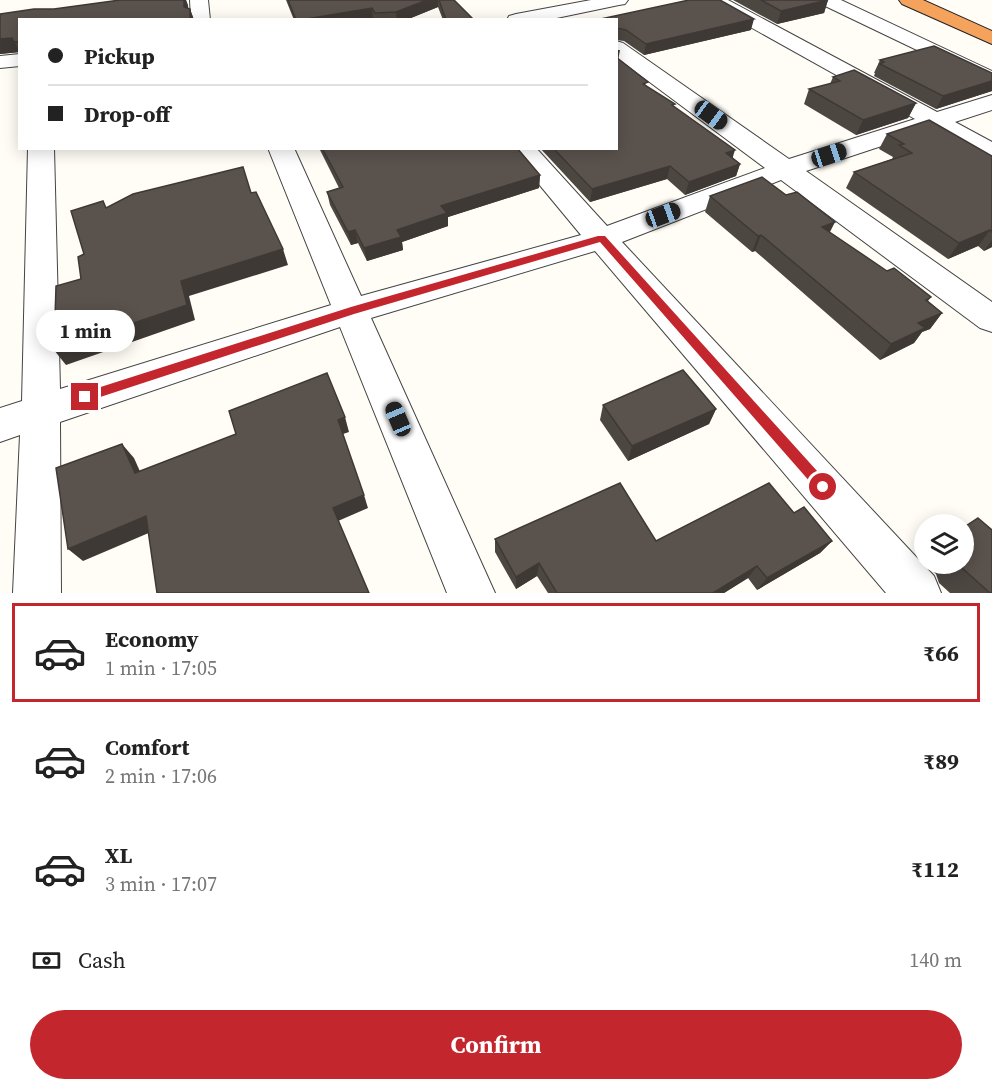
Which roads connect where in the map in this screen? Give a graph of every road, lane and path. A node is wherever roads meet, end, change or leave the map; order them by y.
1 (199, 0) edge
2 (619, 0) edge
3 (715, 0) edge
4 (827, 0) edge
5 (908, 0) edge
6 (936, 0) edge
7 (571, 15) edge
8 (201, 18) edge
9 (538, 18) edge
10 (992, 25) edge
11 (992, 38) edge
12 (618, 48) edge
13 (18, 60) edge
14 (0, 62) edge
15 (992, 79) edge
16 (992, 102) edge
17 (936, 120) junction
18 (40, 150) edge
19 (282, 150) edge
20 (523, 150) edge
21 (992, 152) edge
22 (786, 169) junction
23 (602, 238) junction
24 (351, 310) junction
25 (992, 319) edge
26 (41, 411) junction
27 (0, 425) edge
28 (37, 593) edge
29 (471, 593) edge
30 (917, 593) edge

1 - 8 street
2 - 7 street
3 - 17 street
4 - 15 street
5 - 11 highway
6 - 10 highway
7 - 9 street
12 - 22 street
13 - 14 street
16 - 17 street
17 - 21 street
17 - 22 street
18 - 26 street
19 - 24 street
20 - 23 street
22 - 23 street
22 - 25 street
23 - 24 street
23 - 30 street
24 - 26 street
24 - 29 street
26 - 27 street
26 - 28 street

